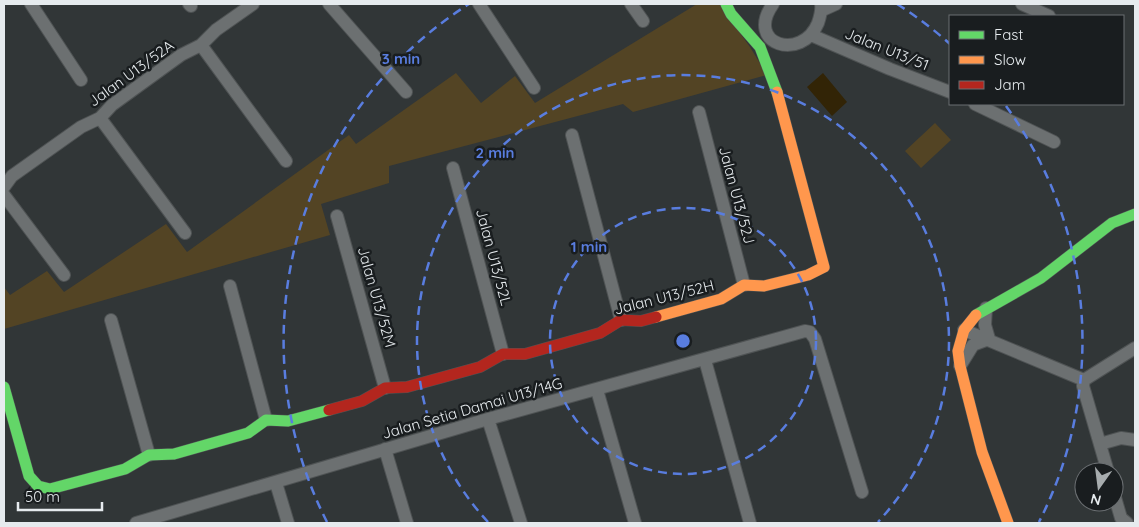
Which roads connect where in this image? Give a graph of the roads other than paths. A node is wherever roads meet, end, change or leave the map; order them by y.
1 (31, 4) edge
2 (253, 4) edge
3 (329, 4) edge
4 (479, 4) edge
5 (630, 4) edge
6 (726, 4) edge
7 (836, 4) edge
8 (1022, 4) edge
9 (771, 5) edge
10 (821, 5) edge
11 (1047, 15) edge
12 (643, 21) dead end
13 (811, 35) junction
14 (771, 40) junction
15 (201, 45) junction
16 (760, 47) junction
17 (81, 80) dead end
18 (534, 88) dead end
19 (406, 92) dead end
20 (949, 92) edge
21 (977, 105) edge
22 (699, 112) dead end
23 (100, 118) junction
24 (572, 135) dead end
25 (1054, 142) dead end
26 (286, 162) dead end
27 (453, 168) dead end
28 (4, 187) edge
29 (4, 195) edge
30 (1135, 214) edge
31 (337, 216) dead end
32 (185, 233) dead end
33 (64, 275) dead end
34 (744, 285) junction
35 (230, 286) dead end
36 (986, 308) junction
37 (111, 320) dead end
38 (621, 320) junction
39 (964, 330) junction
40 (989, 339) junction
41 (1135, 348) edge
42 (503, 354) junction
43 (705, 360) junction
44 (960, 366) junction
45 (1084, 380) junction
46 (4, 387) edge
47 (385, 388) junction
48 (597, 390) junction
49 (488, 419) junction
50 (266, 420) junction
51 (1135, 440) edge
52 (1100, 444) junction
53 (386, 449) junction
54 (149, 454) junction
55 (1105, 462) edge
56 (276, 483) junction
57 (862, 492) dead end
58 (1119, 512) edge
59 (170, 519) edge
60 (136, 523) edge
61 (288, 523) edge
62 (407, 523) edge
63 (520, 523) edge
64 (635, 523) edge
65 (750, 523) edge
66 (1008, 523) edge
67 (1127, 523) edge

1 - 17 street
2 - 15 street, Jalan U13/52A
3 - 19 street
4 - 18 street
5 - 12 street
6 - 16 street
7 - 10 street
8 - 11 street
9 - 14 street
10 - 13 street
13 - 14 street
13 - 20 street, Jalan U13/51
14 - 16 street
15 - 23 street, Jalan U13/52A
15 - 26 street
16 - 34 street
21 - 25 street
22 - 34 street, Jalan U13/52J
23 - 28 street, Jalan U13/52A
23 - 32 street
24 - 38 street
27 - 42 street, Jalan U13/52L
29 - 33 street
30 - 36 street
31 - 47 street, Jalan U13/52M
34 - 38 street, Jalan U13/52H
35 - 50 street
36 - 39 street
36 - 40 street
37 - 54 street
38 - 42 street, Jalan U13/52H
39 - 40 street
39 - 44 street
40 - 44 street
40 - 45 street
41 - 45 street
42 - 47 street, Jalan U13/52H
43 - 48 street, Jalan Setia Damai U13/14G
43 - 57 street, Jalan Setia Damai U13/14G
43 - 65 street
44 - 66 street
45 - 52 street
46 - 54 street
47 - 50 street, Jalan U13/52H
48 - 49 street, Jalan Setia Damai U13/14G
48 - 64 street
49 - 53 street, Jalan Setia Damai U13/14G
49 - 63 street
50 - 54 street
51 - 52 street
52 - 55 street
53 - 56 street, Jalan Setia Damai U13/14G
53 - 62 street
56 - 59 street, Jalan Setia Damai U13/14G
56 - 61 street
58 - 67 street
59 - 60 street, Jalan Setia Damai U13/14G

